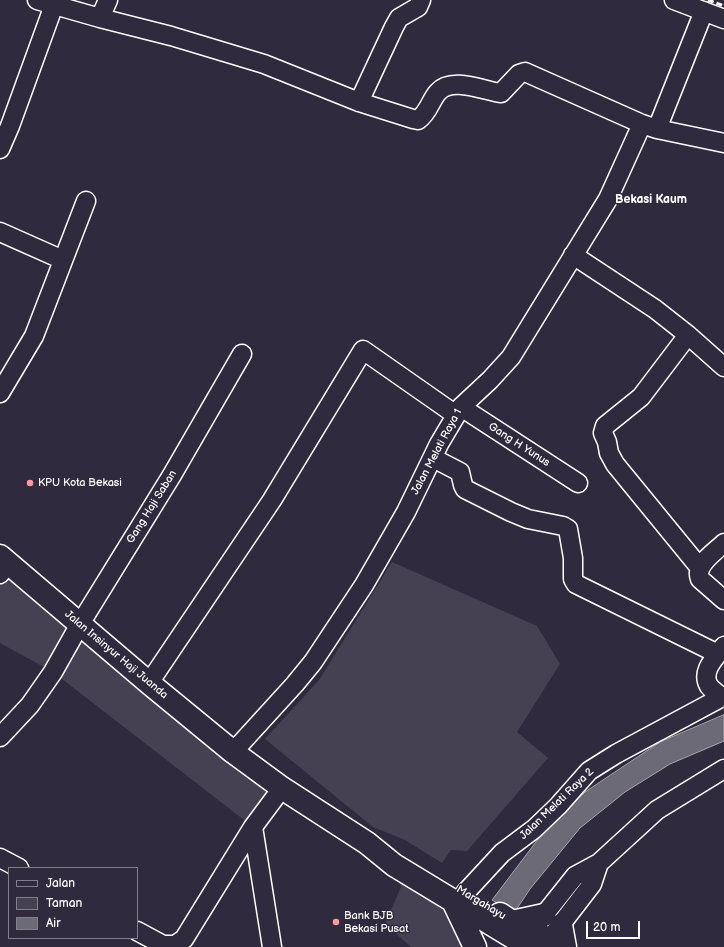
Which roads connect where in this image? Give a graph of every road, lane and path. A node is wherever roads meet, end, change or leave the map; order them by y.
1 (108, 0) edge
2 (422, 0) edge
3 (674, 0) edge
4 (45, 3) edge
5 (704, 11) junction
6 (100, 18) junction
7 (724, 19) edge
8 (359, 102) junction
9 (5, 123) edge
10 (649, 127) junction
11 (724, 143) edge
12 (0, 149) edge
13 (86, 201) dead end
14 (0, 232) edge
15 (573, 255) junction
16 (63, 260) junction
17 (688, 335) junction
18 (242, 354) dead end
19 (724, 366) edge
20 (0, 393) edge
21 (458, 411) junction
22 (433, 458) junction
23 (578, 483) dead end
24 (724, 543) edge
25 (2, 564) edge
26 (700, 568) junction
27 (724, 600) edge
28 (80, 624) junction
29 (721, 650) edge
30 (149, 683) junction
31 (722, 696) edge
32 (0, 737) edge
33 (233, 752) junction
34 (724, 769) edge
35 (282, 788) junction
36 (253, 827) junction
37 (367, 843) junction
38 (0, 858) edge
39 (16, 867) edge
40 (459, 897) junction
41 (138, 932) edge
42 (542, 939) edge
43 (272, 947) edge
44 (475, 947) edge

1 - 6 street
2 - 8 street
3 - 5 street
4 - 6 street
4 - 9 street
5 - 7 street
5 - 10 street, Jalan Melati Raya 1
6 - 8 street
8 - 10 street
9 - 12 street
10 - 11 street
10 - 15 street, Jalan Melati Raya 1
13 - 16 street
14 - 16 street
15 - 17 street
15 - 21 street, Jalan Melati Raya 1
16 - 20 street
17 - 19 street
17 - 26 street
18 - 28 street, Gang Haji Saban
21 - 22 street, Jalan Melati Raya 1
21 - 23 street, Gang H Yunus
21 - 30 street, Gang H Yunus
22 - 29 street
22 - 33 street, Jalan Melati Raya 1
24 - 26 street
25 - 28 main road, Jalan Insinyur Haji Juanda
26 - 27 street
28 - 30 main road, Jalan Insinyur Haji Juanda
28 - 32 street, Gang Haji Saban
29 - 31 street
30 - 33 main road, Jalan Insinyur Haji Juanda
31 - 40 street, Jalan Melati Raya 2
33 - 35 main road, Jalan Insinyur Haji Juanda
34 - 42 street
35 - 36 street
35 - 37 main road, Jalan Insinyur Haji Juanda
36 - 41 street
36 - 43 street
37 - 40 main road
37 - 40 main road, Margahayu
38 - 39 street
40 - 42 main road
40 - 42 main road, Margahayu
40 - 44 main road

